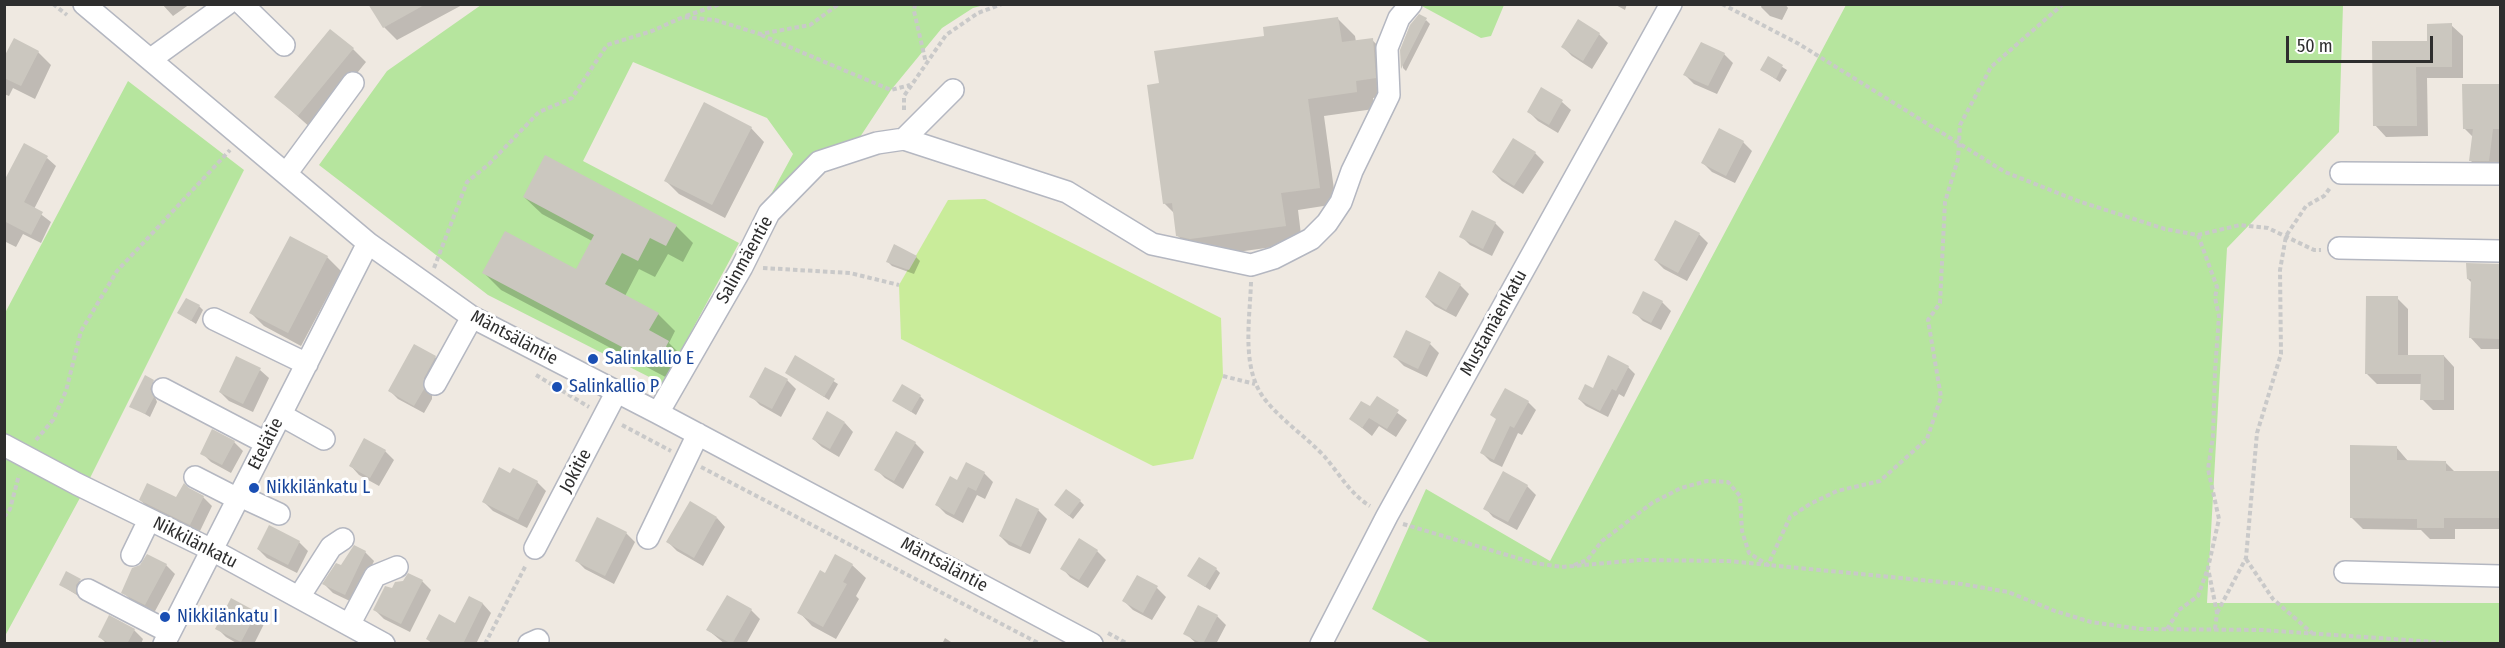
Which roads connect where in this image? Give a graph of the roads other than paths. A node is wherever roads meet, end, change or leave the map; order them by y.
1 (84, 4) edge
2 (227, 4) edge
3 (242, 4) edge
4 (1411, 4) edge
5 (1671, 4) edge
6 (284, 45) dead end
7 (151, 59) junction
8 (353, 83) dead end
9 (953, 90) dead end
10 (904, 139) junction
11 (2341, 173) road end
12 (286, 174) junction
13 (2500, 174) edge
14 (368, 243) junction
15 (2339, 248) road end
16 (2500, 251) edge
17 (472, 317) junction
18 (214, 319) dead end
19 (307, 364) junction
20 (435, 384) dead end
21 (163, 389) dead end
22 (616, 393) junction
23 (658, 413) junction
24 (281, 415) junction
25 (698, 434) junction
26 (324, 439) dead end
27 (266, 443) junction
28 (4, 445) edge
29 (195, 477) dead end
30 (239, 497) junction
31 (279, 514) dead end
32 (149, 519) junction
33 (648, 538) dead end
34 (343, 539) dead end
35 (535, 548) road end
36 (212, 550) junction
37 (132, 555) dead end
38 (397, 567) dead end
39 (2345, 572) dead end
40 (2500, 576) edge
41 (88, 590) dead end
42 (299, 597) junction
43 (349, 625) junction
44 (167, 638) edge
45 (384, 644) edge
46 (1092, 644) edge
47 (1321, 644) edge

1 - 7 street, Mäntsäläntie
2 - 7 street
3 - 6 street
4 - 10 street
5 - 47 street, Mustamäenkatu
7 - 12 street, Mäntsäläntie
8 - 12 street
9 - 10 street
10 - 23 street, Salinmäentie
11 - 13 street
12 - 14 street, Mäntsäläntie
14 - 17 street, Mäntsäläntie
14 - 19 street, Etelätie
15 - 16 street
17 - 20 street
17 - 22 street, Mäntsäläntie
18 - 19 street
19 - 24 street, Etelätie
21 - 27 street
22 - 23 street, Mäntsäläntie
22 - 35 street, Jokitie
23 - 25 street, Mäntsäläntie
24 - 26 street
24 - 27 street, Etelätie
25 - 33 street
25 - 46 street, Mäntsäläntie
27 - 30 street, Etelätie
28 - 32 street, Nikkilänkatu
29 - 30 street
30 - 31 street
30 - 36 street, Etelätie
32 - 36 street, Nikkilänkatu
32 - 37 street
34 - 42 street
36 - 42 street, Nikkilänkatu
36 - 44 street, Etelätie
38 - 43 street
39 - 40 street
41 - 44 street
42 - 43 street, Nikkilänkatu
43 - 45 street, Nikkilänkatu

